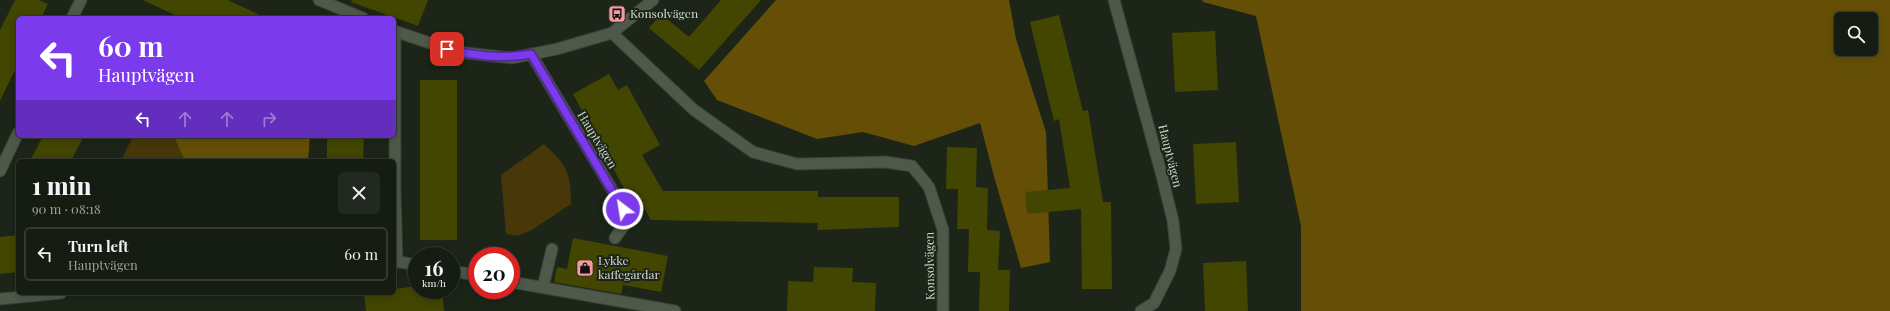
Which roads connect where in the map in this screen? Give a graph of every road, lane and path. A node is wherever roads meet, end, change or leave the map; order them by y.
1 (81, 0) edge
2 (319, 0) edge
3 (653, 0) edge
4 (1114, 0) edge
5 (73, 16) edge
6 (358, 16) edge
7 (396, 31) edge
8 (612, 33) junction
9 (531, 54) junction
10 (16, 137) edge
11 (395, 138) edge
12 (395, 159) edge
13 (0, 171) edge
14 (615, 238) dead end
15 (552, 250) dead end
16 (396, 261) edge
17 (408, 263) edge
18 (520, 283) edge
19 (543, 287) junction
20 (41, 295) edge
21 (0, 299) edge
22 (675, 311) edge
23 (943, 311) edge
24 (1141, 311) edge

1 - 5 street
2 - 6 street
3 - 8 street
4 - 24 street, Hauptvägen
7 - 9 street
8 - 9 street
8 - 23 street, Konsolvägen
9 - 14 street, Hauptvägen
10 - 13 street
11 - 12 street
15 - 19 street
16 - 17 street
18 - 19 street
19 - 22 street
20 - 21 street

